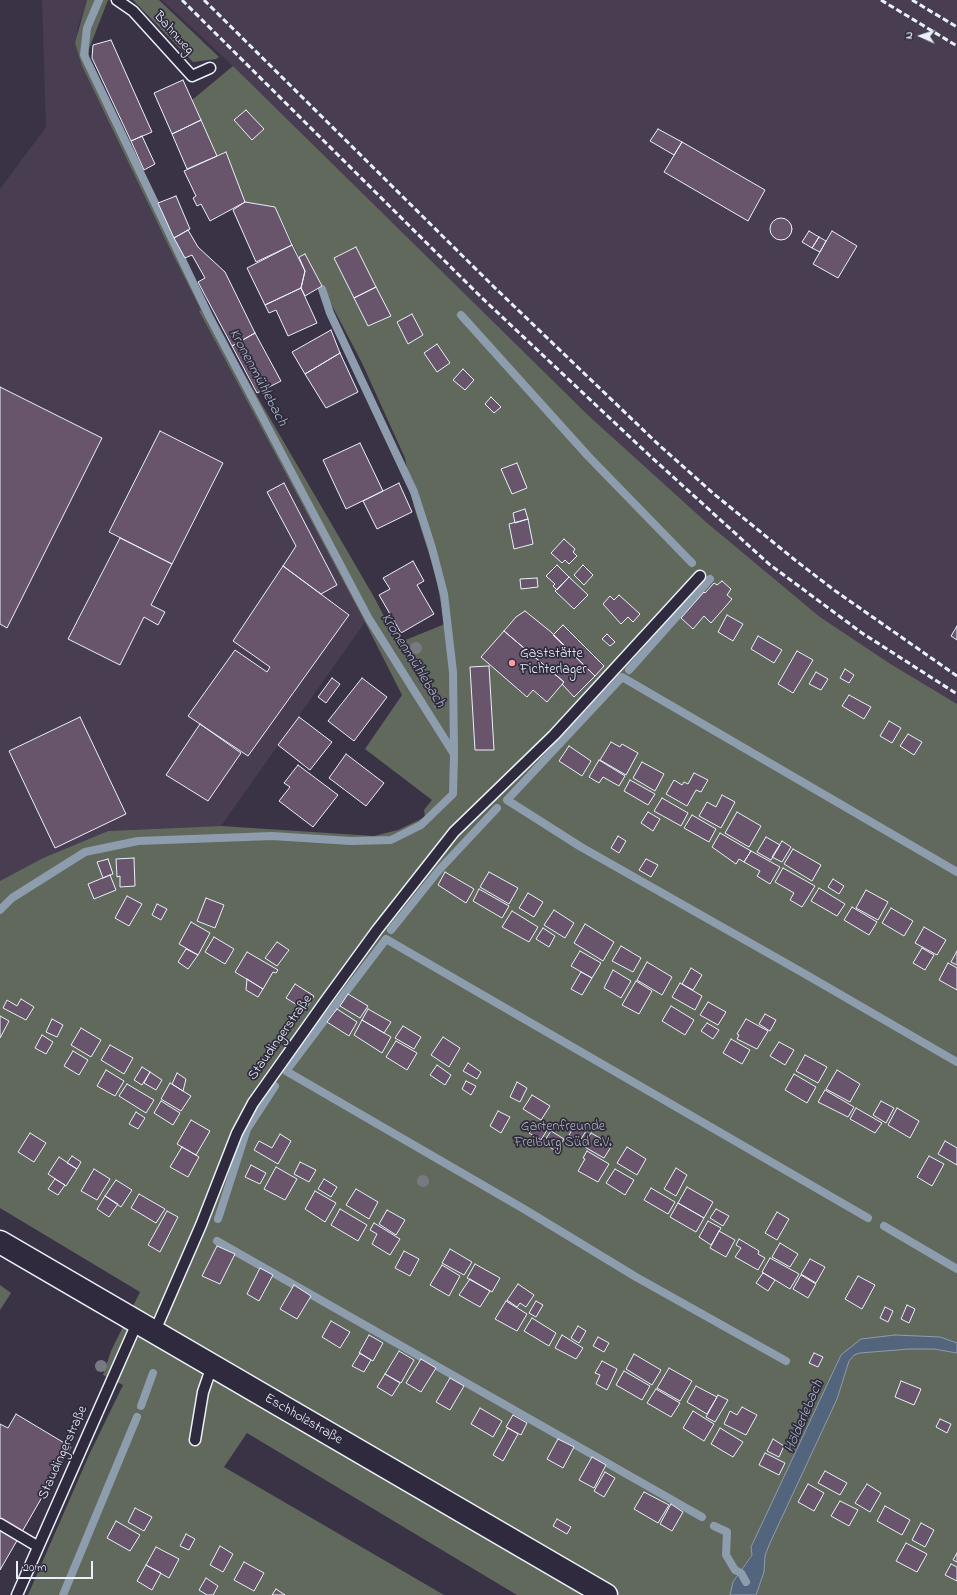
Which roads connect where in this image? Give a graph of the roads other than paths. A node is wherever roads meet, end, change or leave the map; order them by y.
1 (117, 0) edge
2 (210, 68) dead end
3 (700, 576) dead end
4 (0, 1242) edge
5 (146, 1328) junction
6 (212, 1366) junction
7 (196, 1440) dead end
8 (0, 1524) edge
9 (37, 1546) junction
10 (17, 1595) edge
11 (606, 1595) edge

1 - 2 lane, Bahnweg
3 - 5 lane, Staudingerstraße
4 - 5 main road, Eschholzstraße
5 - 6 main road, Eschholzstraße
5 - 9 lane, Staudingerstraße
6 - 7 lane
6 - 11 main road, Eschholzstraße
8 - 9 lane
9 - 10 lane, Staudingerstraße

